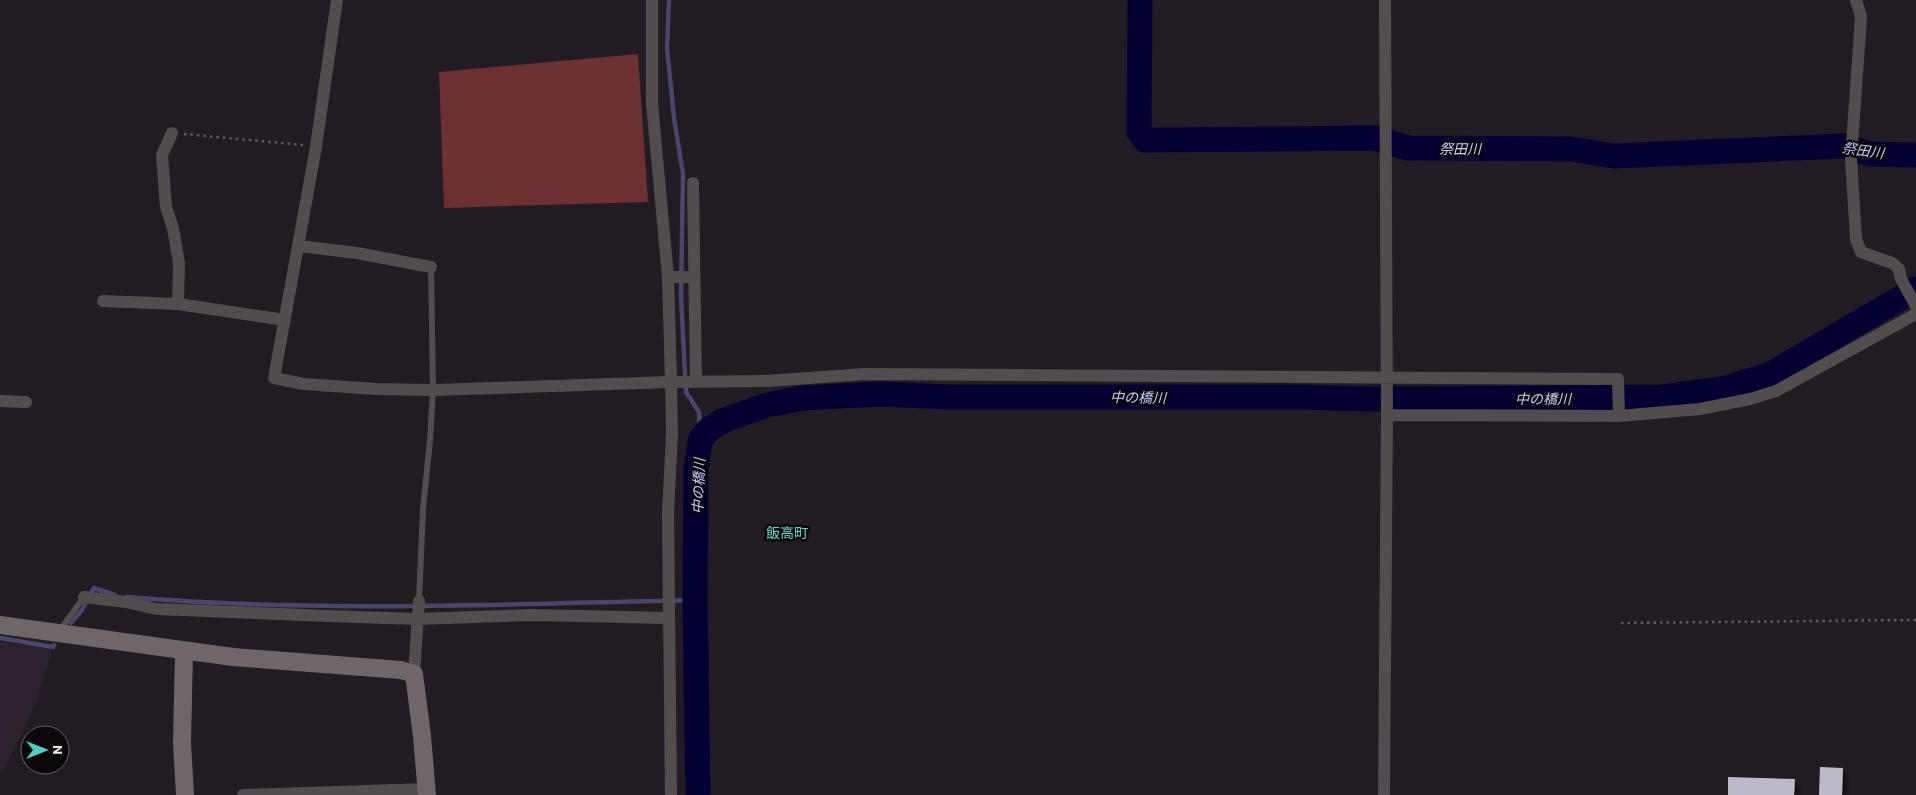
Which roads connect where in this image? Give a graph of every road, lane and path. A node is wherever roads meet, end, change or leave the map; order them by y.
1 (337, 0) edge
2 (652, 0) edge
3 (1385, 0) edge
4 (1856, 0) edge
5 (172, 133) joint
6 (316, 147) junction
7 (693, 183) dead end
8 (299, 246) junction
9 (431, 267) joint
10 (671, 277) junction
11 (691, 277) junction
12 (104, 301) dead end
13 (178, 304) junction
14 (1916, 306) edge
15 (1916, 314) edge
16 (285, 320) junction
17 (1387, 379) junction
18 (684, 382) junction
19 (433, 390) junction
20 (0, 401) edge
21 (26, 402) dead end
22 (1387, 413) junction
23 (1619, 413) junction
24 (84, 597) joint
25 (418, 611) junction
26 (668, 614) junction
27 (1916, 620) edge
28 (1621, 623) dead end
29 (0, 625) edge
30 (57, 634) junction
31 (184, 652) junction
32 (414, 674) junction
33 (427, 792) edge
34 (185, 795) edge
35 (243, 795) edge
36 (671, 795) edge
37 (1384, 795) edge

1 - 6 street
2 - 10 street
3 - 17 street
4 - 14 street
5 - 6 path
5 - 13 street
6 - 8 street
7 - 11 street
8 - 9 street
8 - 16 street
9 - 19 lane
10 - 11 street
10 - 18 street
11 - 18 street
12 - 13 street
13 - 16 street
15 - 23 street
16 - 19 street
17 - 18 street
17 - 22 street
17 - 23 street
18 - 19 street
18 - 26 street
19 - 25 lane
20 - 21 street
22 - 23 street
22 - 37 street
24 - 25 street
24 - 30 lane
25 - 26 street
25 - 32 street
26 - 36 street
27 - 28 path
29 - 30 street
30 - 31 street
31 - 32 street
31 - 34 street
32 - 33 street
33 - 35 street

